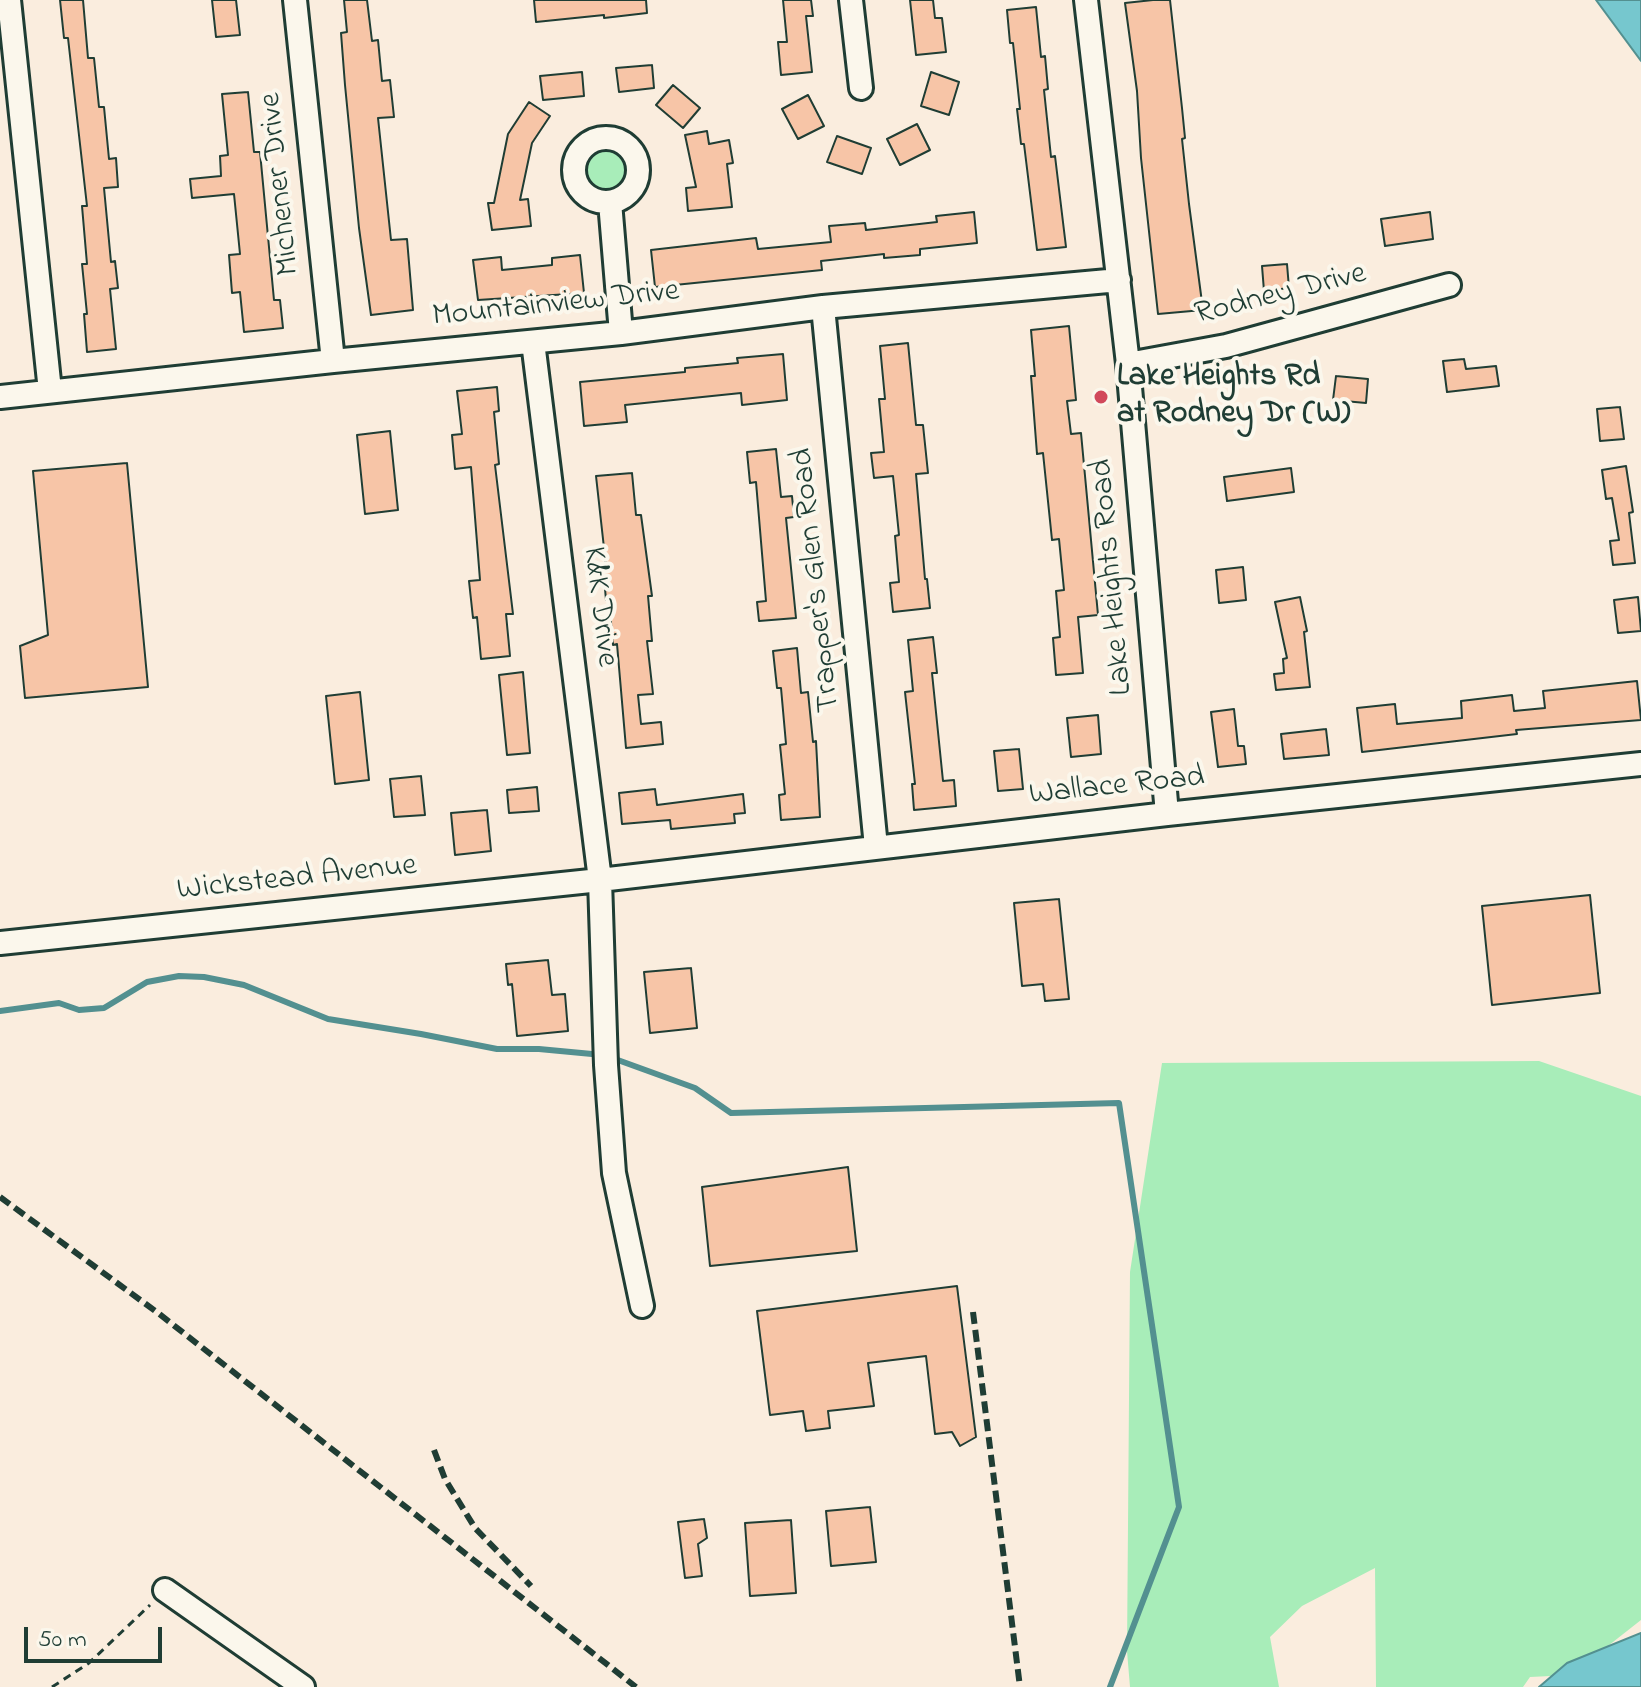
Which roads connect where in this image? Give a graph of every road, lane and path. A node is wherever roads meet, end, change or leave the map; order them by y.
1 (9, 0) edge
2 (295, 0) edge
3 (851, 0) edge
4 (1086, 0) edge
5 (861, 88) dead end
6 (610, 202) dead end
7 (1119, 280) junction
8 (1449, 285) dead end
9 (823, 307) junction
10 (621, 333) junction
11 (533, 342) junction
12 (333, 361) junction
13 (1128, 364) junction
14 (50, 391) junction
15 (0, 397) edge
16 (1641, 764) edge
17 (1167, 814) junction
18 (876, 847) junction
19 (600, 880) junction
20 (0, 943) edge
21 (642, 1306) dead end
22 (165, 1590) joint
23 (52, 1687) edge
24 (303, 1687) edge

1 - 14 street
2 - 12 street, Michener Drive
3 - 5 street
4 - 7 street, Lake Heights Road
6 - 10 street
7 - 9 street, Mountainview Drive
7 - 13 street, Lake Heights Road
8 - 13 street, Rodney Drive
9 - 10 street, Mountainview Drive
9 - 18 street, Trapper's Glen Road
10 - 11 street, Mountainview Drive
11 - 12 street, Mountainview Drive
11 - 19 street, K&K Drive
12 - 14 street, Mountainview Drive
13 - 17 street, Lake Heights Road
14 - 15 street, Mountainview Drive
16 - 17 street, Wallace Road
17 - 18 street, Wallace Road
18 - 19 street, Wallace Road
19 - 20 street, Wickstead Avenue
19 - 21 street, K&K Drive
22 - 23 path
22 - 24 street

